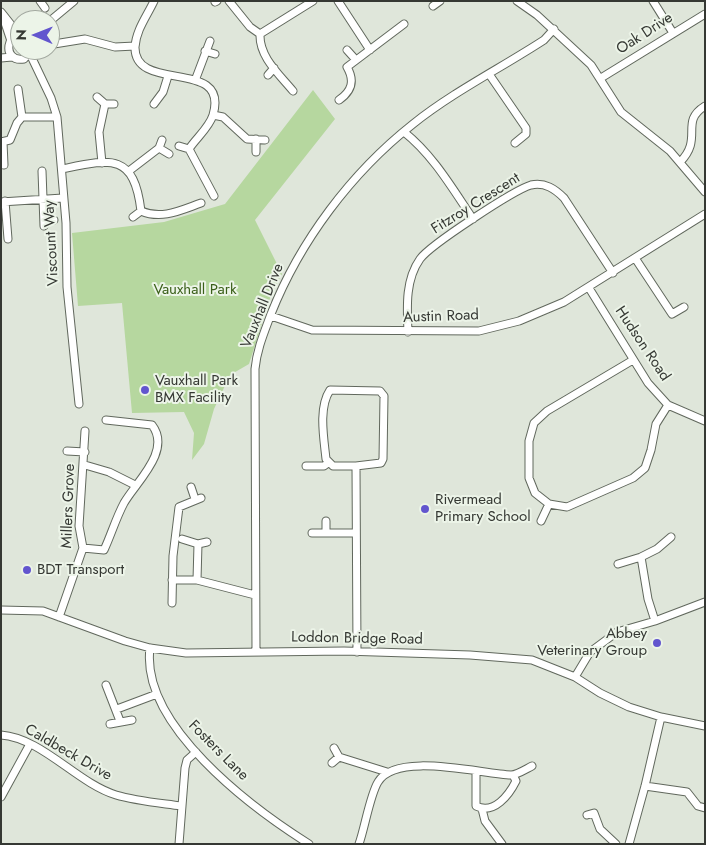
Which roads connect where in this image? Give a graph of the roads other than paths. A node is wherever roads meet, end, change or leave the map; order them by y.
1 (40, 1) edge
2 (154, 1) edge
3 (229, 1) edge
4 (338, 1) edge
5 (440, 1) edge
6 (516, 1) edge
7 (653, 1) edge
8 (308, 2) edge
9 (71, 4) edge
10 (433, 6) dead end
11 (45, 8) dead end
12 (1, 13) edge
13 (60, 13) edge
14 (705, 14) edge
15 (60, 15) edge
16 (10, 24) edge
17 (404, 24) dead end
18 (554, 30) junction
19 (673, 33) junction
20 (260, 34) junction
21 (210, 41) dead end
22 (10, 43) junction
23 (60, 43) edge
24 (135, 46) junction
25 (1, 50) edge
26 (205, 50) junction
27 (347, 50) dead end
28 (370, 50) junction
29 (10, 53) edge
30 (215, 54) dead end
31 (17, 60) edge
32 (33, 60) edge
33 (356, 60) junction
34 (274, 68) junction
35 (268, 74) dead end
36 (489, 74) junction
37 (168, 76) junction
38 (196, 78) junction
39 (601, 78) junction
40 (43, 83) junction
41 (18, 89) dead end
42 (293, 91) dead end
43 (97, 97) dead end
44 (339, 100) dead end
45 (105, 104) junction
46 (114, 104) dead end
47 (154, 104) dead end
48 (705, 106) edge
49 (213, 115) junction
50 (22, 117) junction
51 (57, 117) junction
52 (404, 132) junction
53 (256, 139) junction
54 (162, 140) dead end
55 (265, 140) dead end
56 (2, 142) edge
57 (514, 143) dead end
58 (179, 146) dead end
59 (159, 148) junction
60 (189, 149) junction
61 (256, 152) dead end
62 (169, 154) dead end
63 (680, 162) junction
64 (102, 163) junction
65 (4, 165) dead end
66 (62, 169) junction
67 (42, 171) dead end
68 (129, 171) junction
69 (703, 187) edge
70 (214, 196) dead end
71 (63, 198) junction
72 (43, 200) junction
73 (3, 201) edge
74 (201, 203) dead end
75 (141, 210) junction
76 (705, 214) edge
77 (133, 217) dead end
78 (473, 219) junction
79 (54, 220) dead end
80 (8, 239) dead end
81 (635, 258) junction
82 (613, 273) junction
83 (589, 288) junction
84 (684, 307) dead end
85 (270, 316) junction
86 (408, 332) junction
87 (633, 360) junction
88 (79, 404) dead end
89 (668, 405) junction
90 (106, 420) dead end
91 (705, 421) edge
92 (85, 431) dead end
93 (67, 451) dead end
94 (85, 452) junction
95 (328, 463) junction
96 (85, 465) junction
97 (306, 466) dead end
98 (356, 466) junction
99 (135, 485) junction
100 (191, 487) dead end
101 (549, 504) junction
102 (326, 521) dead end
103 (540, 521) dead end
104 (312, 533) dead end
105 (326, 533) junction
106 (356, 533) junction
107 (671, 537) dead end
108 (182, 539) dead end
109 (207, 542) dead end
110 (198, 544) junction
111 (83, 548) junction
112 (641, 557) junction
113 (618, 564) dead end
114 (172, 580) junction
115 (197, 580) junction
116 (255, 595) junction
117 (705, 602) edge
118 (172, 603) dead end
119 (1, 610) edge
120 (59, 617) junction
121 (655, 621) junction
122 (150, 648) junction
123 (256, 652) junction
124 (357, 652) junction
125 (575, 677) junction
126 (106, 685) dead end
127 (157, 694) junction
128 (117, 709) junction
129 (661, 717) junction
130 (132, 720) dead end
131 (120, 721) junction
132 (110, 724) dead end
133 (705, 726) edge
134 (1, 735) edge
135 (30, 744) junction
136 (334, 748) dead end
137 (196, 752) junction
138 (339, 757) junction
139 (332, 762) dead end
140 (532, 766) dead end
141 (476, 771) junction
142 (387, 772) junction
143 (513, 776) junction
144 (645, 786) junction
145 (695, 790) dead end
146 (687, 792) junction
147 (1, 797) edge
148 (181, 806) junction
149 (705, 808) edge
150 (482, 809) junction
151 (593, 813) dead end
152 (179, 844) edge
153 (309, 844) edge
154 (359, 844) edge
155 (502, 844) edge
156 (616, 844) edge
157 (629, 844) edge

1 - 11 street
2 - 24 street
3 - 20 street
4 - 28 street
5 - 10 street
6 - 18 street
7 - 19 street
8 - 20 street
9 - 13 street
9 - 15 street
12 - 16 street
12 - 22 street
14 - 19 street, Oak Drive
17 - 28 street
18 - 36 street, Vauxhall Drive
18 - 39 street
19 - 39 street, Oak Drive
20 - 34 street
21 - 26 street
22 - 25 street
22 - 29 street
23 - 24 street
24 - 37 street
26 - 30 street
26 - 38 street
27 - 33 street
28 - 33 street
31 - 40 street, Viscount Way
32 - 40 street, Viscount Way
33 - 44 street
34 - 35 street
34 - 42 street
36 - 52 street, Vauxhall Drive
36 - 57 street
37 - 38 street
37 - 47 street
38 - 49 street
39 - 63 street
40 - 51 street, Viscount Way
41 - 50 street
43 - 45 street
45 - 46 street
45 - 64 street
48 - 63 street
49 - 53 street
49 - 60 street
50 - 51 street
50 - 56 street
51 - 66 street, Viscount Way
52 - 78 street
52 - 85 street, Vauxhall Drive
53 - 55 street
53 - 61 street
54 - 59 street
56 - 65 street
58 - 60 street
59 - 62 street
59 - 68 street
60 - 70 street
63 - 69 street
64 - 66 street
64 - 68 street
66 - 71 street, Viscount Way
67 - 72 street
68 - 75 street
71 - 72 street
71 - 88 street, Viscount Way
72 - 73 street
72 - 79 street
73 - 80 street
74 - 75 street
75 - 77 street
76 - 81 street, Austin Road
78 - 82 street, Fitzroy Crescent
78 - 86 street, Fitzroy Crescent
81 - 82 street, Austin Road
81 - 84 street
82 - 83 street, Austin Road
83 - 86 street, Austin Road
83 - 87 street, Hudson Road
85 - 86 street, Austin Road
85 - 116 street, Vauxhall Drive
87 - 89 street, Hudson Road
87 - 101 street
89 - 91 street, Hudson Road
89 - 101 street
90 - 99 street
92 - 94 street, Millers Grove
93 - 94 street, Millers Grove
94 - 96 street, Millers Grove
95 - 97 street
95 - 98 street
95 - 98 street
96 - 99 street
96 - 111 street, Millers Grove
98 - 106 street
99 - 111 street
100 - 114 street
101 - 103 street
102 - 105 street
104 - 105 street
105 - 106 street
106 - 124 street
107 - 112 street
108 - 110 street
109 - 110 street
110 - 115 street
111 - 120 street, Millers Grove
112 - 113 street
112 - 121 street
114 - 115 street
114 - 118 street
115 - 116 street
116 - 123 street, Vauxhall Drive
117 - 121 street
119 - 120 street, Loddon Bridge Road
120 - 122 street, Loddon Bridge Road
121 - 125 street
122 - 123 street, Loddon Bridge Road
122 - 127 street, Fosters Lane
123 - 124 street, Loddon Bridge Road
124 - 125 street, Loddon Bridge Road
125 - 129 street, Loddon Bridge Road
126 - 128 street
127 - 128 street
127 - 137 street, Fosters Lane
128 - 131 street
129 - 133 street, Loddon Bridge Road
129 - 144 street
130 - 131 street
131 - 132 street
134 - 135 street, Caldbeck Drive
135 - 147 street
135 - 148 street, Caldbeck Drive
136 - 138 street
137 - 148 street
137 - 153 street, Fosters Lane
138 - 139 street
138 - 142 street
140 - 143 street
141 - 142 street
141 - 143 street
141 - 150 street
142 - 154 street
143 - 150 street
144 - 146 street
144 - 157 street
145 - 146 street
146 - 149 street
148 - 152 street
150 - 155 street
151 - 156 street

